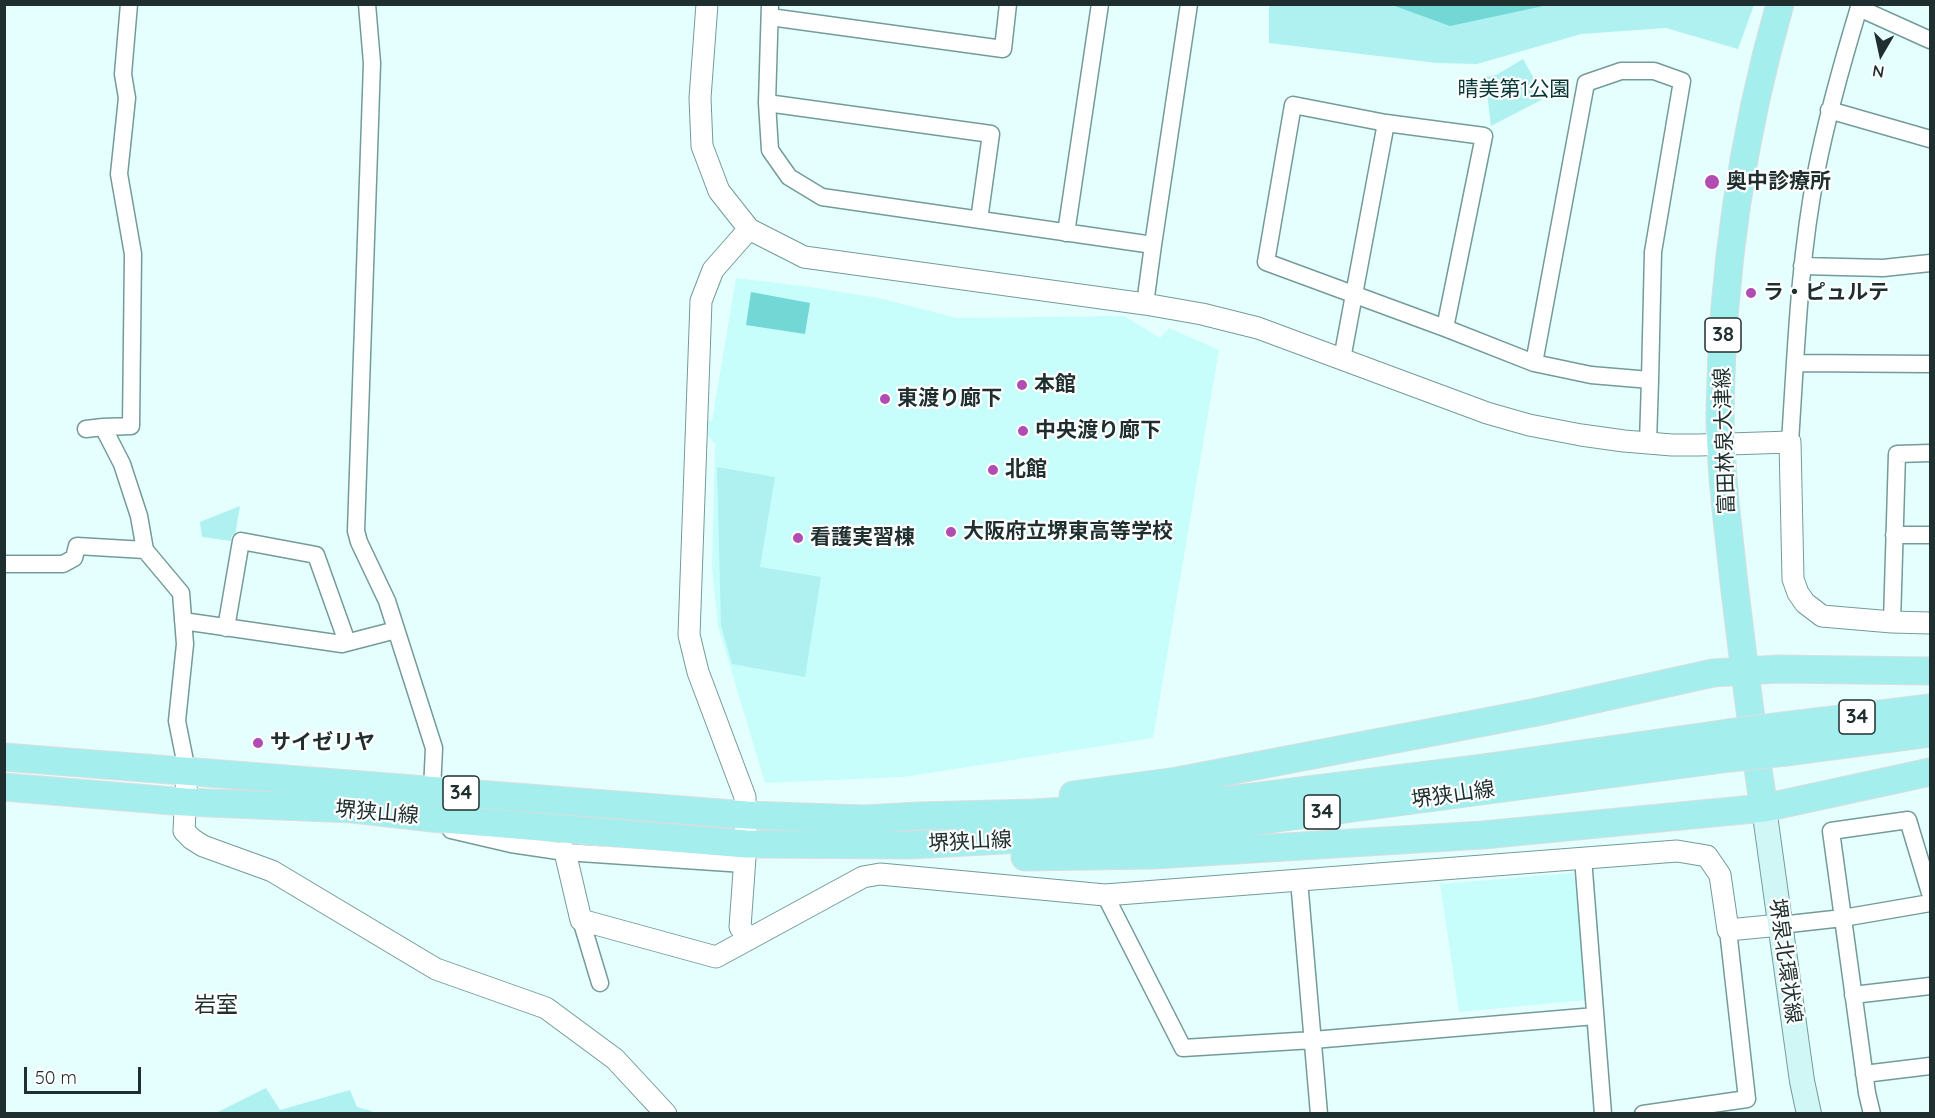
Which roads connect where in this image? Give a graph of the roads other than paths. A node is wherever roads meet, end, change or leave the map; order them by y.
1 (129, 4) edge
2 (367, 4) edge
3 (706, 4) edge
4 (1008, 4) edge
5 (1100, 4) edge
6 (1189, 4) edge
7 (1780, 4) edge
8 (1859, 6) edge
9 (770, 11) edge
10 (1930, 40) edge
11 (767, 103) junction
12 (1829, 110) junction
13 (1386, 123) junction
14 (1930, 139) edge
15 (979, 220) junction
16 (749, 229) junction
17 (1066, 233) junction
18 (1153, 245) junction
19 (1930, 263) edge
20 (1802, 266) junction
21 (1355, 294) junction
22 (1145, 304) junction
23 (1445, 327) junction
24 (1342, 359) junction
25 (1534, 363) junction
26 (1795, 363) junction
27 (1930, 364) edge
28 (1650, 380) junction
29 (1790, 442) junction
30 (1648, 443) junction
31 (1722, 445) junction
32 (1930, 453) edge
33 (1894, 535) junction
34 (1930, 535) edge
35 (146, 550) junction
36 (4, 564) edge
37 (183, 621) junction
38 (1892, 622) junction
39 (1930, 622) edge
40 (226, 628) junction
41 (396, 630) junction
42 (347, 642) junction
43 (1745, 670) junction
44 (1930, 671) edge
45 (1930, 708) edge
46 (1930, 733) edge
47 (1784, 739) junction
48 (1729, 746) junction
49 (4, 757) edge
50 (187, 771) junction
51 (1930, 772) edge
52 (4, 787) edge
53 (432, 790) junction
54 (185, 802) junction
55 (1764, 808) junction
56 (746, 815) junction
57 (918, 816) junction
58 (432, 818) junction
59 (911, 845) junction
60 (566, 852) junction
61 (745, 854) junction
62 (1583, 858) junction
63 (1299, 880) junction
64 (1930, 893) edge
65 (1105, 895) junction
66 (1930, 903) edge
67 (1843, 918) junction
68 (581, 920) junction
69 (1780, 925) junction
70 (1728, 930) junction
71 (748, 938) junction
72 (600, 983) dead end
73 (1930, 986) edge
74 (1853, 995) junction
75 (1594, 1016) junction
76 (1313, 1040) junction
77 (1930, 1066) edge
78 (1864, 1074) junction
79 (666, 1113) edge
80 (1319, 1113) edge
81 (1603, 1113) edge
82 (1643, 1113) edge
83 (1809, 1113) edge
84 (1872, 1113) edge

1 - 35 street
2 - 41 street
3 - 16 street
4 - 9 street
5 - 17 street
6 - 18 street
7 - 31 main road, 富田林泉大津線 / 38
8 - 10 street
8 - 12 street
9 - 11 street
11 - 15 street
11 - 15 street
12 - 14 street
12 - 20 street
13 - 21 street
13 - 21 street
13 - 23 street
15 - 17 street
16 - 22 street
16 - 56 street
17 - 18 street
18 - 22 street
19 - 20 street
20 - 26 street
21 - 23 street
21 - 24 street
22 - 24 street
23 - 25 street
24 - 30 street
25 - 28 street
25 - 28 street
26 - 27 street
26 - 29 street
28 - 30 street
29 - 31 street
29 - 38 street
30 - 31 street
31 - 43 main road, 富田林泉大津線 / 38
32 - 33 street
33 - 34 street
33 - 38 street
35 - 36 street
35 - 37 street
37 - 40 street
37 - 50 street
38 - 39 street
40 - 42 street
40 - 42 street
41 - 42 street
41 - 53 street
43 - 44 main road
43 - 55 main road, 富田林泉大津線 / 38
43 - 57 main road
45 - 47 main road, 堺狭山線 / 34
46 - 47 main road, 堺狭山線 / 34
47 - 48 main road, 堺狭山線 / 34, bridge
48 - 57 main road, 堺狭山線 / 34
48 - 59 main road, 堺狭山線 / 34
49 - 50 main road, 堺狭山線 / 34
50 - 53 main road, 堺狭山線 / 34
50 - 54 street
51 - 55 main road
52 - 54 main road, 堺狭山線 / 34
53 - 56 main road, 堺狭山線 / 34
54 - 58 main road, 堺狭山線 / 34
54 - 79 street
55 - 59 main road
55 - 69 main road, 堺泉北環状線
56 - 57 main road, 堺狭山線 / 34
56 - 61 street
58 - 60 street
58 - 61 main road, 堺狭山線 / 34
59 - 61 main road, 堺狭山線 / 34
60 - 61 street
60 - 68 street
61 - 71 street
62 - 63 street
62 - 70 street
62 - 75 street
63 - 65 street
63 - 76 street
64 - 67 street
65 - 71 street
65 - 76 street
66 - 67 street
67 - 69 street
67 - 74 street
68 - 71 street
68 - 72 street
69 - 70 street
69 - 83 main road, 堺泉北環状線
70 - 82 street
73 - 74 street
74 - 78 street
75 - 76 street
75 - 81 street
76 - 80 street
77 - 78 street
78 - 84 street

